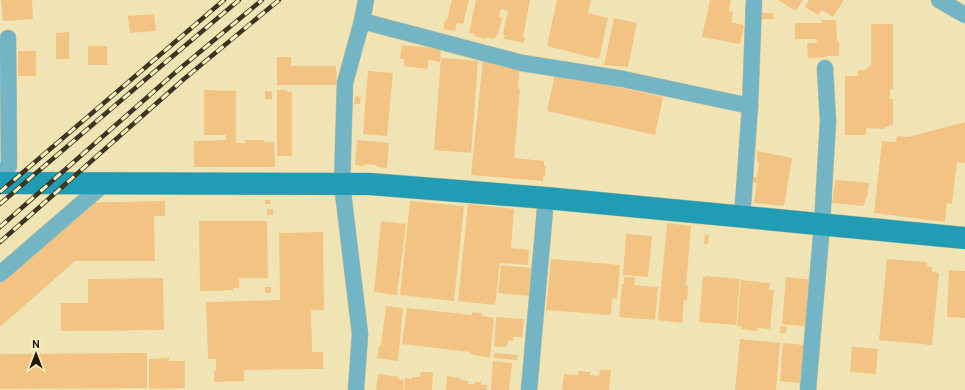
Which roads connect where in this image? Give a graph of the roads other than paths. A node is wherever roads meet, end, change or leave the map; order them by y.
1 (366, 0) edge
2 (754, 0) edge
3 (939, 0) edge
4 (965, 15) edge
5 (362, 21) junction
6 (8, 38) dead end
7 (825, 68) dead end
8 (750, 106) junction
9 (0, 174) edge
10 (0, 183) edge
11 (104, 184) junction
12 (342, 184) junction
13 (546, 198) junction
14 (742, 218) junction
15 (822, 224) junction
16 (965, 238) edge
17 (0, 274) edge
18 (356, 390) edge
19 (529, 390) edge
20 (808, 390) edge

1 - 5 street
2 - 8 street
3 - 4 street
5 - 8 street
5 - 12 street
6 - 9 street
7 - 15 street
8 - 14 street
10 - 11 street
11 - 12 street
11 - 17 street
12 - 13 street
12 - 18 street
13 - 14 street
13 - 19 street
14 - 15 street
15 - 16 street
15 - 20 street

